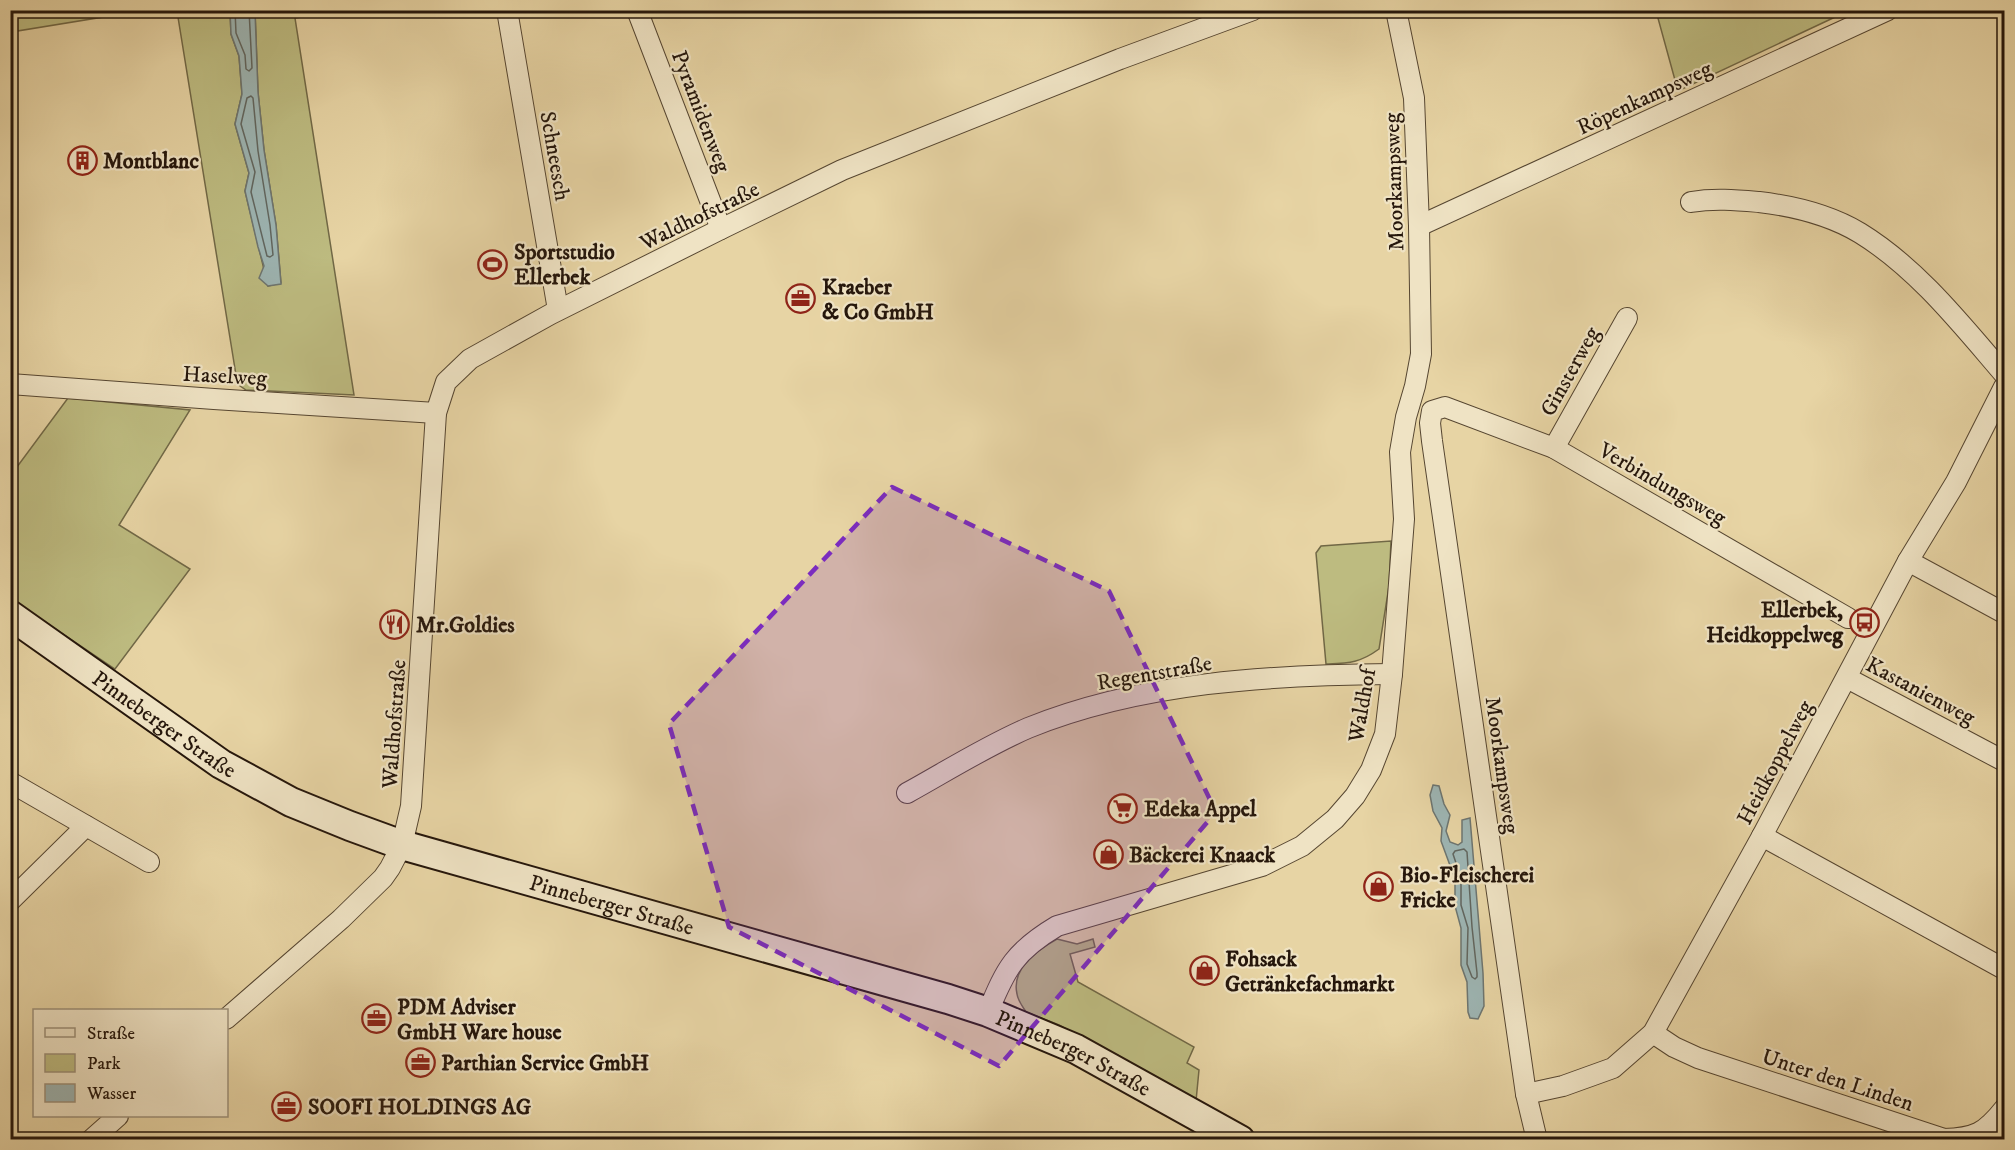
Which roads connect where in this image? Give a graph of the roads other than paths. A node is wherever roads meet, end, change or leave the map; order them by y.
1 (507, 10) edge
2 (637, 10) edge
3 (1253, 10) edge
4 (1396, 10) edge
5 (1888, 10) edge
6 (1691, 202) dead end
7 (1419, 226) junction
8 (721, 229) junction
9 (558, 310) junction
10 (1627, 318) dead end
11 (1421, 354) joint
12 (2004, 374) edge
13 (10, 384) edge
14 (2004, 387) edge
15 (1445, 407) joint
16 (436, 413) junction
17 (1554, 448) junction
18 (1908, 561) junction
19 (2004, 613) edge
20 (10, 615) edge
21 (1848, 618) dead end
22 (1392, 674) junction
23 (1846, 678) junction
24 (2004, 761) edge
25 (10, 782) edge
26 (908, 793) dead end
27 (86, 826) junction
28 (1762, 836) junction
29 (402, 845) junction
30 (149, 862) dead end
31 (10, 900) edge
32 (2004, 969) edge
33 (988, 1012) junction
34 (228, 1017) edge
35 (1653, 1033) junction
36 (1526, 1094) junction
37 (2004, 1109) edge
38 (117, 1117) edge
39 (91, 1140) edge
40 (1240, 1140) edge
41 (1537, 1140) edge

1 - 9 street, Schneesch
2 - 8 street, Pyramidenweg
3 - 8 street, Waldhofstraße
4 - 7 street, Moorkampsweg
5 - 7 street, Röpenkampsweg
6 - 12 street
7 - 11 street, Moorkampsweg
8 - 9 street, Waldhofstraße
9 - 16 street, Waldhofstraße
10 - 17 street, Ginsterweg
11 - 22 street, Waldhof
13 - 16 street, Haselweg
14 - 18 street, Heidkoppelweg
15 - 17 street, Verbindungsweg
15 - 36 street, Moorkampsweg
16 - 29 street, Waldhofstraße
17 - 21 street, Verbindungsweg
18 - 19 street
18 - 23 street, Heidkoppelweg
20 - 29 main road, Pinneberger Straße
22 - 26 street, Regentstraße
22 - 33 street, Waldhof
23 - 24 street, Kastanienweg
23 - 28 street, Heidkoppelweg
25 - 27 street
27 - 30 street
27 - 31 street
28 - 32 street
28 - 35 street, Heidkoppelweg
29 - 33 main road, Pinneberger Straße
29 - 34 street, Waldhofstraße
33 - 40 main road, Pinneberger Straße
35 - 36 street, Heidkoppelweg
35 - 37 street, Unter den Linden
36 - 41 street, Moorkampsweg
38 - 39 street

